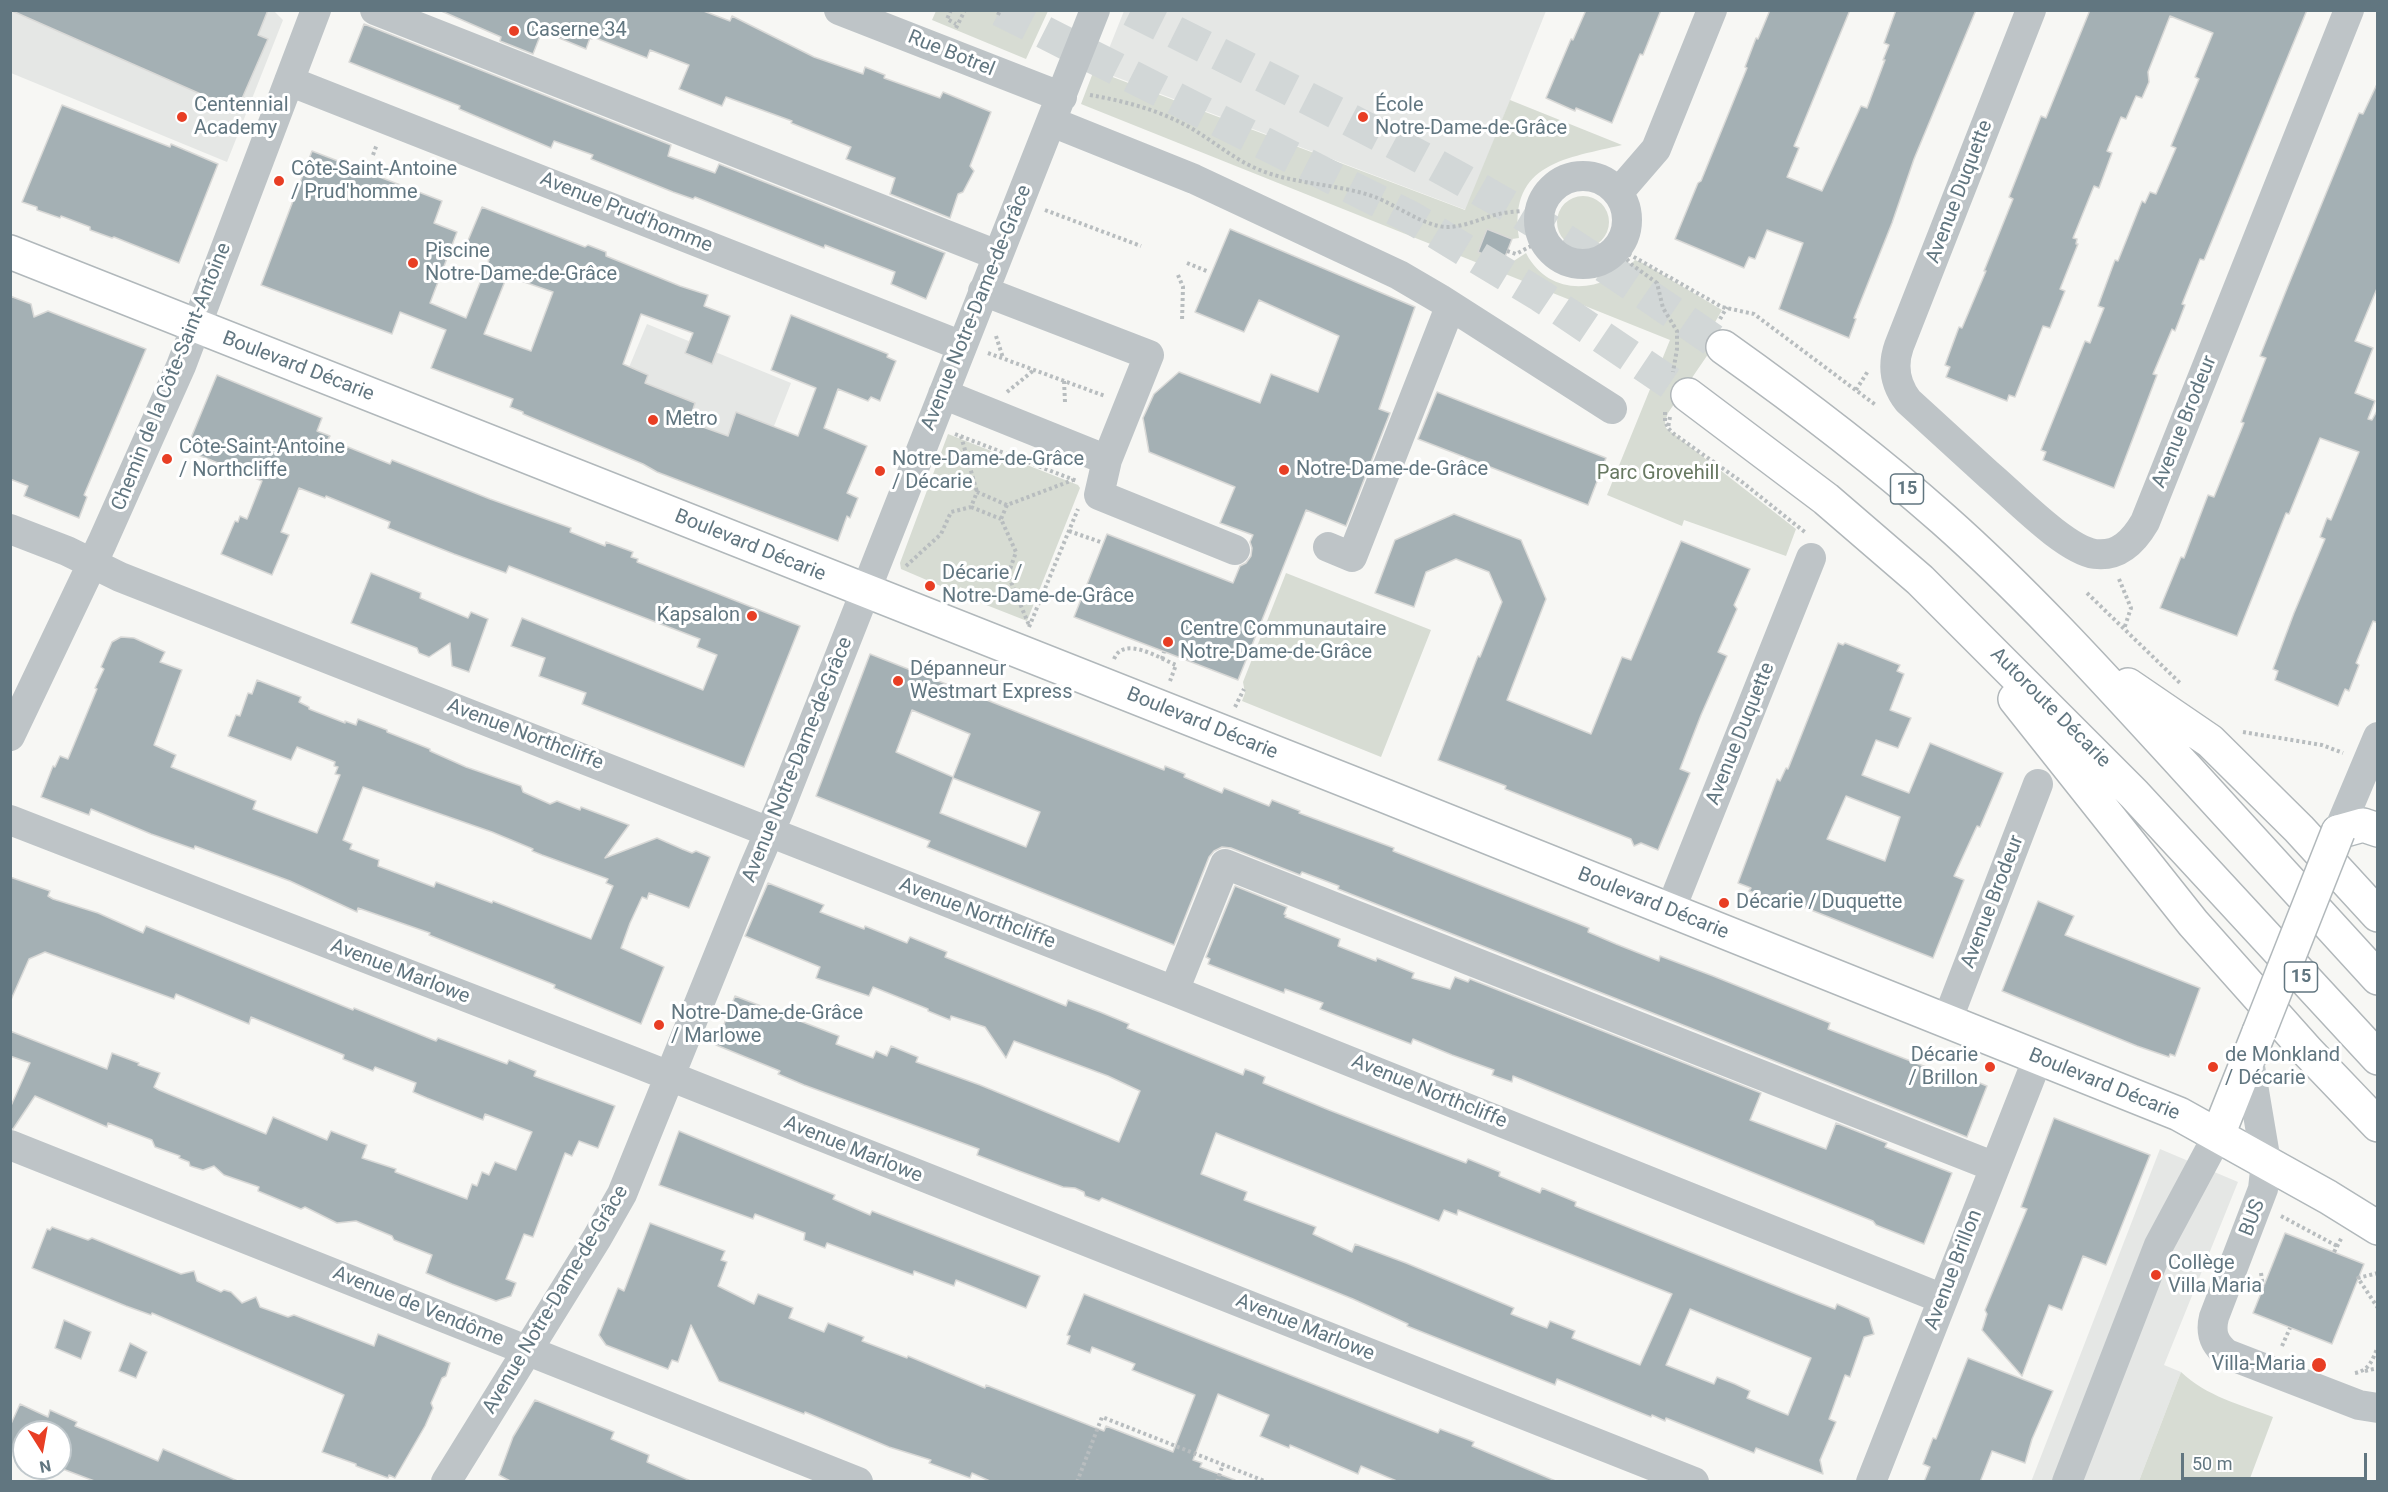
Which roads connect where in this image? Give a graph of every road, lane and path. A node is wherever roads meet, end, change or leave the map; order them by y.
1 (316, 10) edge
2 (375, 10) edge
3 (839, 10) edge
4 (951, 10) edge
5 (965, 10) edge
6 (1095, 10) edge
7 (1712, 10) edge
8 (2031, 10) edge
9 (2349, 10) edge
10 (958, 25) junction
11 (954, 34) dead end
12 (289, 81) junction
13 (1065, 104) junction
14 (378, 140) dead end
15 (373, 155) dead end
16 (1618, 193) junction
17 (1036, 207) dead end
18 (1522, 211) dead end
19 (1544, 239) junction
20 (1141, 246) dead end
21 (1618, 248) junction
22 (10, 252) edge
23 (1507, 252) dead end
24 (998, 255) junction
25 (1187, 263) dead end
26 (1209, 272) dead end
27 (1178, 276) dead end
28 (983, 291) junction
29 (1450, 307) junction
30 (1182, 321) dead end
31 (196, 327) junction
32 (1723, 347) tunnel mouth
33 (971, 348) junction
34 (1035, 370) junction
35 (1884, 371) junction
36 (1064, 381) junction
37 (1856, 390) junction
38 (1092, 391) dead end
39 (943, 394) junction
40 (1005, 394) dead end
41 (1675, 394) junction
42 (1065, 402) dead end
43 (1612, 409) dead end
44 (1881, 409) dead end
45 (1668, 428) dead end
46 (1107, 460) junction
47 (1074, 480) junction
48 (1082, 483) dead end
49 (977, 492) junction
50 (1080, 504) dead end
51 (1007, 505) junction
52 (971, 507) junction
53 (1001, 519) junction
54 (10, 529) edge
55 (1069, 531) junction
56 (1103, 543) dead end
57 (1328, 548) dead end
58 (1235, 550) dead end
59 (1811, 558) dead end
60 (93, 564) junction
61 (901, 569) dead end
62 (1920, 579) junction
63 (866, 591) junction
64 (2127, 596) dead end
65 (2124, 629) dead end
66 (2075, 649) junction
67 (1164, 652) dead end
68 (1114, 659) dead end
69 (1162, 659) junction
70 (1169, 681) dead end
71 (1244, 689) dead end
72 (1235, 707) dead end
73 (2239, 731) dead end
74 (10, 736) edge
75 (2378, 737) edge
76 (2340, 754) dead end
77 (2038, 784) dead end
78 (2368, 786) edge
79 (10, 820) edge
80 (2378, 830) edge
81 (770, 832) junction
82 (2338, 832) junction
83 (1670, 911) junction
84 (2378, 915) edge
85 (2378, 978) edge
86 (1174, 991) junction
87 (1947, 1021) junction
88 (2254, 1047) junction
89 (2038, 1058) junction
90 (2378, 1058) edge
91 (670, 1077) junction
92 (2378, 1125) edge
93 (2218, 1135) junction
94 (10, 1146) edge
95 (2266, 1162) junction
96 (1995, 1167) junction
97 (2275, 1213) dead end
98 (2378, 1228) edge
99 (2343, 1233) dead end
100 (2337, 1246) junction
101 (2334, 1252) dead end
102 (2378, 1273) edge
103 (1943, 1299) junction
104 (2378, 1308) edge
105 (2289, 1328) dead end
106 (2272, 1342) dead end
107 (2283, 1346) junction
108 (2378, 1347) edge
109 (2288, 1348) dead end
110 (526, 1350) junction
111 (2378, 1368) edge
112 (2364, 1371) junction
113 (2346, 1372) dead end
114 (2378, 1408) edge
115 (1223, 1464) junction
116 (446, 1482) edge
117 (858, 1482) edge
118 (1077, 1482) edge
119 (1217, 1482) edge
120 (1267, 1482) edge
121 (1694, 1482) edge
122 (1871, 1482) edge
123 (2067, 1482) edge

1 - 12 street, Chemin de la Côte-Saint-Antoine
2 - 24 street
3 - 13 street, Rue Botrel
4 - 10 path
5 - 10 path
6 - 13 street, Avenue Notre-Dame-de-Grâce
7 - 16 street
8 - 35 street, Avenue Duquette
9 - 35 street, Avenue Brodeur
10 - 11 path
12 - 31 street, Chemin de la Côte-Saint-Antoine
12 - 33 street, Avenue Prud'homme
13 - 18 path
13 - 24 street, Avenue Notre-Dame-de-Grâce
13 - 29 street, Rue Botrel
14 - 15 path
16 - 19 street
16 - 21 street
17 - 20 path
19 - 21 street
19 - 23 path
21 - 37 path
21 - 41 path
22 - 31 main road, Boulevard Décarie
24 - 28 street, Avenue Notre-Dame-de-Grâce
25 - 26 path
27 - 30 path
28 - 33 street, Avenue Notre-Dame-de-Grâce
28 - 46 street
29 - 43 street, Rue Botrel
29 - 57 street
31 - 60 street, Chemin de la Côte-Saint-Antoine
31 - 63 main road, Boulevard Décarie
32 - 66 main road, 15
33 - 34 path
33 - 39 street, Avenue Notre-Dame-de-Grâce
34 - 36 path
34 - 40 path
35 - 37 path
36 - 38 path
36 - 42 path
37 - 44 path
39 - 46 street
39 - 63 street, Avenue Notre-Dame-de-Grâce
41 - 45 path
41 - 62 main road, Autoroute Décarie / 15
46 - 58 street
47 - 48 path
47 - 49 path
47 - 51 path
49 - 51 path
49 - 52 path
50 - 55 path
51 - 53 path
52 - 53 path
52 - 61 path
53 - 55 path
54 - 60 street, Avenue Northcliffe
55 - 56 path
59 - 83 street, Avenue Duquette
60 - 74 street, Chemin de la Côte-Saint-Antoine
60 - 81 street, Avenue Northcliffe
62 - 90 main road, Autoroute Décarie / 15
62 - 92 main road
63 - 81 street, Avenue Notre-Dame-de-Grâce
63 - 83 main road, Boulevard Décarie
64 - 65 path
66 - 84 main road
66 - 85 main road, 15
67 - 69 path
68 - 69 path
69 - 70 path
71 - 72 path
73 - 76 path
75 - 78 street
77 - 87 street, Avenue Brodeur
78 - 82 street
79 - 91 street, Avenue Marlowe
80 - 82 main road
81 - 86 street, Avenue Northcliffe
81 - 91 street, Avenue Notre-Dame-de-Grâce
82 - 88 main road, bridge
83 - 87 main road, Boulevard Décarie
86 - 96 street
86 - 103 street, Avenue Northcliffe
87 - 89 main road, Boulevard Décarie
88 - 93 main road
88 - 95 street, BUS
89 - 93 main road, Boulevard Décarie
89 - 96 street, Avenue Brillon
91 - 110 street, Avenue Notre-Dame-de-Grâce
91 - 121 street, Avenue Marlowe
93 - 95 main road, Boulevard Décarie
93 - 123 street
94 - 110 street, Avenue de Vendôme
95 - 98 main road, Boulevard Décarie
95 - 114 street, BUS
96 - 103 street, Avenue Brillon
97 - 100 path
99 - 100 path
100 - 101 path
102 - 104 path
103 - 122 street, Avenue Brillon
105 - 107 path
106 - 107 path
107 - 109 path
108 - 112 path
110 - 116 street, Avenue Notre-Dame-de-Grâce
110 - 117 street, Avenue de Vendôme
111 - 112 path
112 - 113 path
115 - 118 path
115 - 119 path
115 - 120 path

